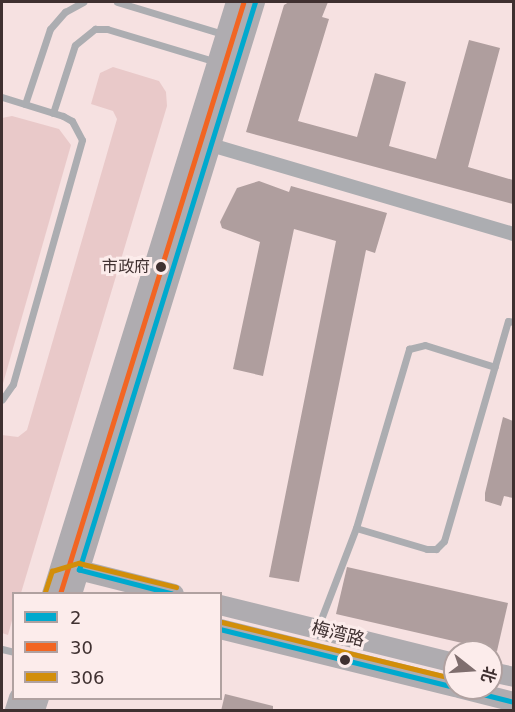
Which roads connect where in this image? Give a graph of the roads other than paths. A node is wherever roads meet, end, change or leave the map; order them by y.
1 (83, 2) edge
2 (117, 2) edge
3 (236, 2) edge
4 (255, 2) edge
5 (225, 35) junction
6 (217, 63) junction
7 (2, 97) edge
8 (25, 104) junction
9 (53, 113) junction
10 (211, 145) junction
11 (513, 234) edge
12 (513, 322) edge
13 (495, 367) junction
14 (2, 400) edge
15 (356, 528) junction
16 (79, 570) junction
17 (54, 585) edge
18 (72, 592) edge
19 (74, 592) edge
20 (166, 592) edge
21 (222, 605) edge
22 (222, 629) edge
23 (318, 629) junction
24 (443, 660) edge
25 (443, 685) edge

1 - 8 lane
2 - 5 lane
3 - 5 street
4 - 10 street
5 - 6 street
6 - 9 lane
6 - 17 street
7 - 8 lane
8 - 9 lane
9 - 14 lane
10 - 11 street
10 - 16 street
12 - 13 lane
13 - 15 lane
13 - 15 lane
15 - 23 lane
16 - 17 street
16 - 19 street
16 - 20 street
17 - 18 street
21 - 23 street, 梅湾路
22 - 25 street, 梅湾路
23 - 24 street, 梅湾路

